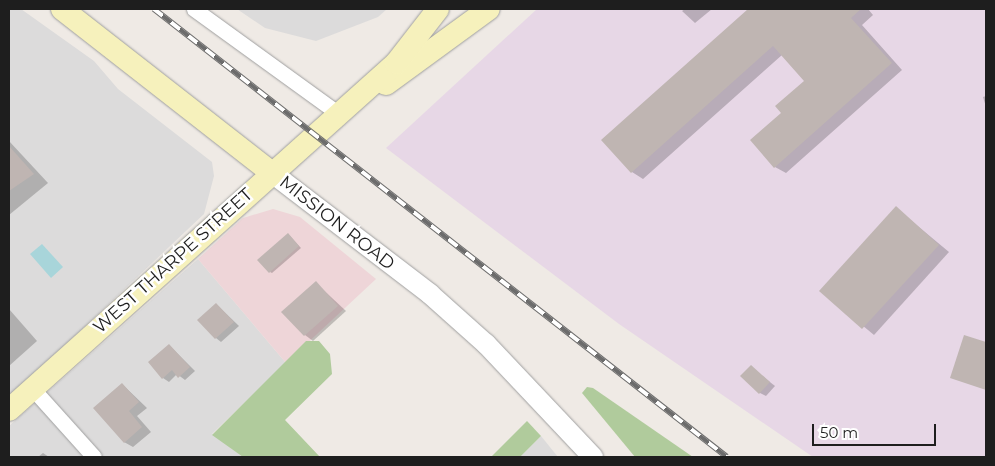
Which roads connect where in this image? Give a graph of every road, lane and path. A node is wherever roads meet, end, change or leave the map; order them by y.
1 (62, 9) edge
2 (194, 9) edge
3 (438, 9) edge
4 (489, 9) edge
5 (339, 114) junction
6 (272, 173) junction
7 (33, 389) junction
8 (9, 410) edge
9 (94, 457) edge
10 (593, 457) edge

1 - 6 main road, MISSION ROAD
2 - 5 street
3 - 5 main road
4 - 5 main road
5 - 6 main road, WEST THARPE STREET
6 - 7 main road, WEST THARPE STREET
6 - 10 street, MISSION ROAD
7 - 8 main road, WEST THARPE STREET
7 - 9 street

